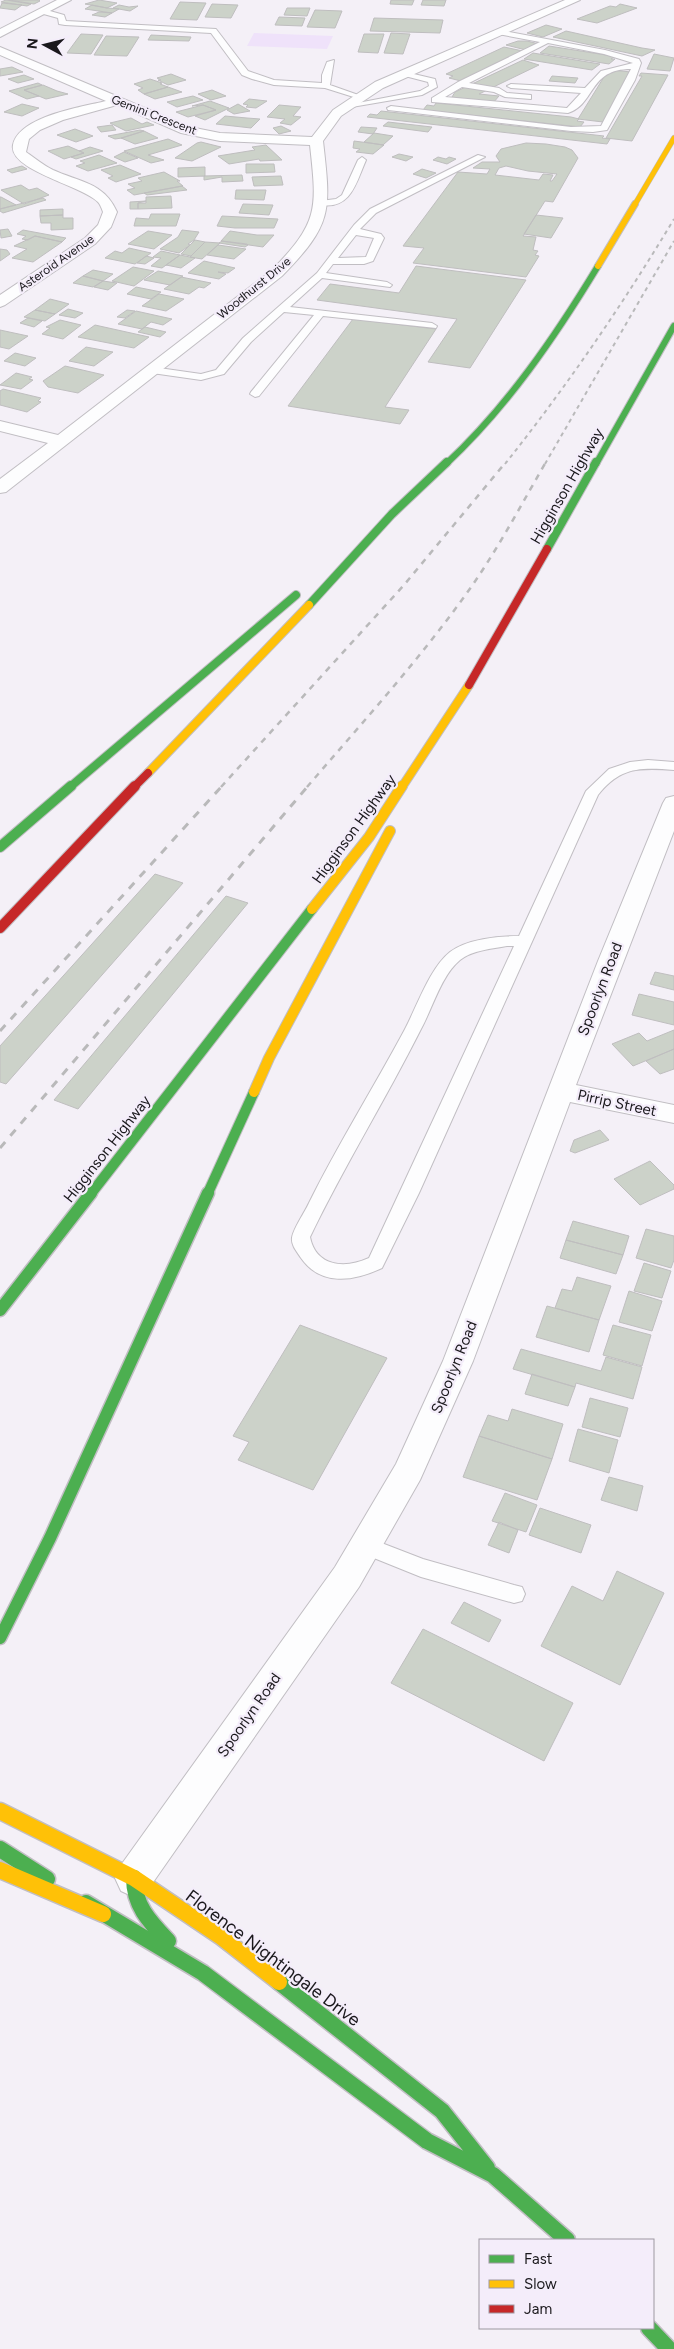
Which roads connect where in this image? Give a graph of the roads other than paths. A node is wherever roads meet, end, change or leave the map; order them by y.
1 (65, 0) edge
2 (574, 0) edge
3 (43, 11) junction
4 (501, 32) junction
5 (0, 34) edge
6 (547, 41) junction
7 (0, 51) edge
8 (331, 62) dead end
9 (636, 67) junction
10 (404, 73) junction
11 (461, 84) junction
12 (326, 86) junction
13 (496, 90) junction
14 (587, 91) junction
15 (360, 97) junction
16 (539, 98) dead end
17 (439, 99) junction
18 (119, 101) junction
19 (346, 106) junction
20 (391, 108) dead end
21 (404, 109) junction
22 (674, 138) edge
23 (316, 142) junction
24 (481, 157) dead end
25 (362, 160) dead end
26 (323, 203) junction
27 (354, 232) junction
28 (333, 260) junction
29 (320, 275) junction
30 (8, 282) dead end
31 (25, 285) junction
32 (387, 285) dead end
33 (0, 302) edge
34 (284, 309) junction
35 (321, 313) junction
36 (432, 326) dead end
37 (674, 326) edge
38 (152, 370) junction
39 (255, 394) dead end
40 (0, 426) edge
41 (63, 441) junction
42 (0, 488) edge
43 (392, 514) junction
44 (324, 572) dead end
45 (309, 585) dead end
46 (458, 704) junction
47 (674, 766) edge
48 (408, 799) dead end
49 (674, 803) edge
50 (398, 816) dead end
51 (0, 847) edge
52 (0, 928) edge
53 (523, 941) junction
54 (561, 1091) junction
55 (674, 1114) edge
56 (0, 1310) edge
57 (366, 1546) junction
58 (514, 1594) dead end
59 (0, 1638) edge
60 (0, 1812) edge
61 (0, 1849) edge
62 (0, 1870) edge
63 (134, 1878) junction
64 (103, 1914) junction
65 (203, 1972) junction
66 (493, 2176) junction
67 (566, 2239) edge
68 (650, 2329) edge
69 (669, 2349) edge

1 - 3 street
2 - 4 street
3 - 5 street
3 - 12 lane
4 - 6 lane
4 - 10 street
6 - 9 lane
6 - 11 lane
7 - 18 street, Gemini Crescent
8 - 12 lane
9 - 14 lane
9 - 21 lane
10 - 15 street
10 - 19 lane
11 - 13 lane
11 - 17 lane
12 - 15 lane
13 - 14 lane
13 - 16 lane
14 - 17 lane
15 - 19 street
17 - 21 lane
18 - 23 street, Gemini Crescent
18 - 31 street, Asteroid Avenue
19 - 23 street
20 - 21 lane
22 - 43 main road
23 - 26 street, Woodhurst Drive
24 - 27 lane
25 - 26 lane
26 - 38 street, Woodhurst Drive
27 - 28 lane
27 - 28 lane
28 - 29 lane
29 - 32 lane
29 - 34 lane
30 - 31 street
31 - 33 street, Asteroid Avenue
34 - 35 lane
34 - 38 lane
35 - 36 lane
35 - 39 lane
37 - 46 main road, Higginson Highway
38 - 41 street, Woodhurst Drive
40 - 41 street
41 - 42 street, Woodhurst Drive
43 - 44 main road
43 - 52 main road
45 - 51 main road
46 - 48 main road
46 - 56 main road, Higginson Highway
47 - 53 lane
49 - 54 street, Spoorlyn Road
50 - 59 main road
53 - 53 lane
54 - 55 street, Pirrip Street
54 - 57 street, Spoorlyn Road
57 - 58 lane
57 - 63 street, Spoorlyn Road
60 - 63 main road, Florence Nightingale Drive
61 - 64 main road, Florence Nightingale Drive
62 - 64 main road
63 - 65 main road
63 - 66 main road, Florence Nightingale Drive
64 - 65 main road, Florence Nightingale Drive
65 - 66 main road, Florence Nightingale Drive
66 - 67 main road, Florence Nightingale Drive
68 - 69 main road

